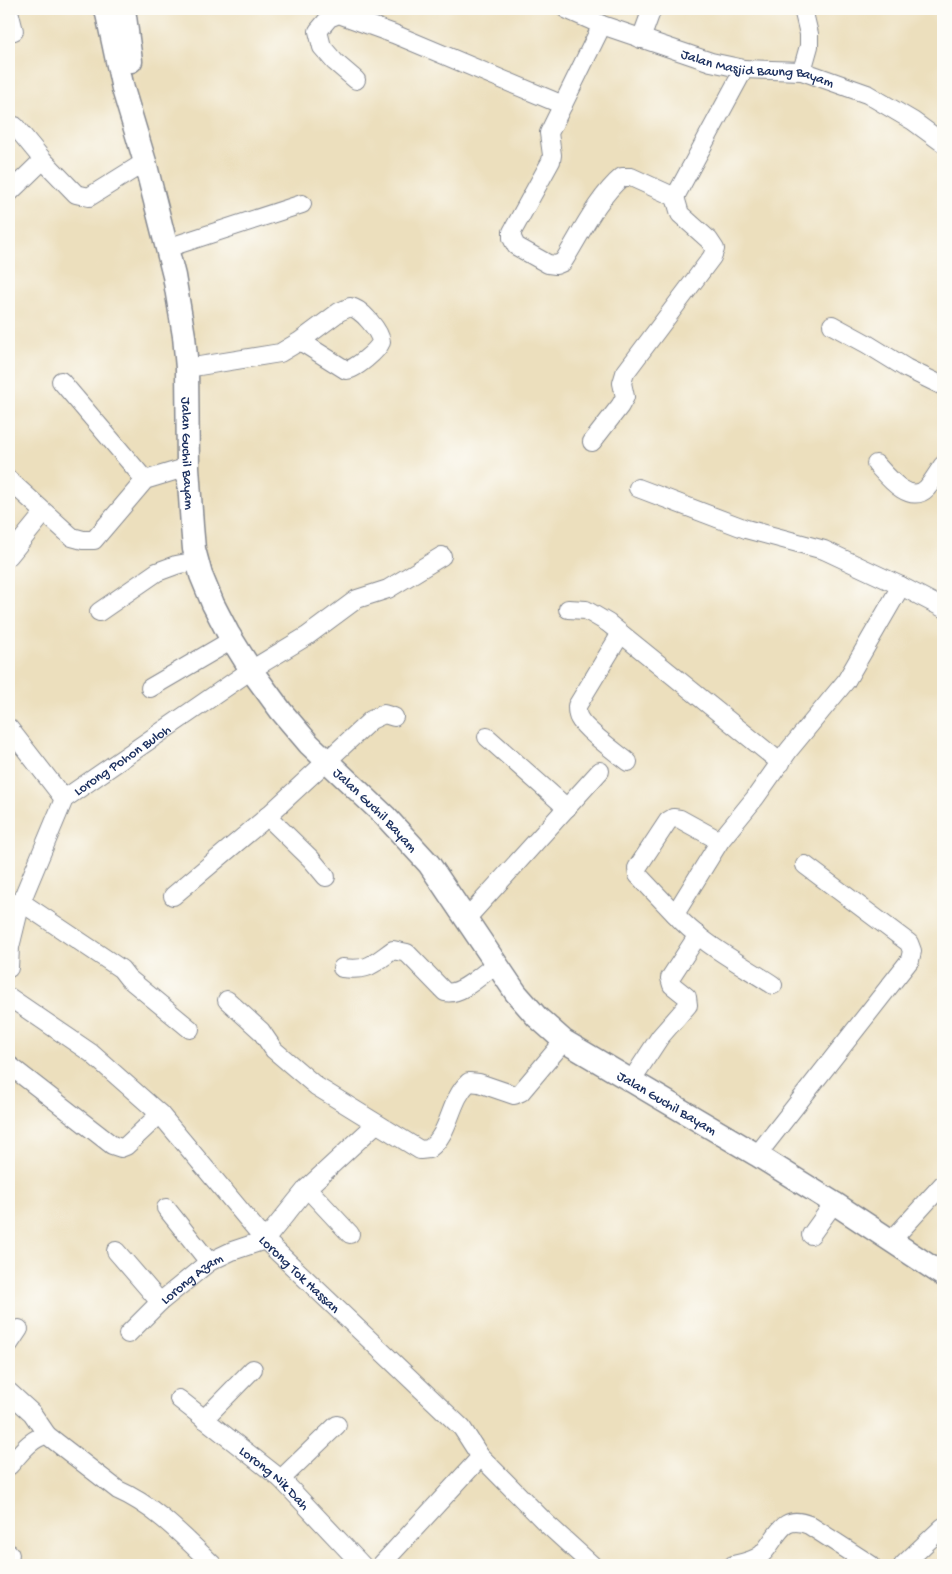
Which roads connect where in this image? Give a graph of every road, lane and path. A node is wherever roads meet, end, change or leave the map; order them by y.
1 (106, 9) edge
2 (124, 9) edge
3 (566, 9) edge
4 (652, 9) edge
5 (803, 9) edge
6 (9, 11) edge
7 (602, 25) junction
8 (14, 31) dead end
9 (641, 39) junction
10 (744, 69) junction
11 (802, 71) junction
12 (356, 80) dead end
13 (563, 105) junction
14 (15, 126) dead end
15 (137, 134) junction
16 (943, 143) edge
17 (43, 160) junction
18 (145, 162) junction
19 (9, 193) edge
20 (675, 197) junction
21 (302, 204) dead end
22 (167, 248) junction
23 (832, 325) dead end
24 (300, 341) dead end
25 (187, 368) junction
26 (61, 381) dead end
27 (943, 386) edge
28 (592, 442) dead end
29 (876, 464) dead end
30 (943, 465) edge
31 (188, 467) junction
32 (9, 480) edge
33 (145, 480) junction
34 (638, 488) dead end
35 (44, 513) junction
36 (9, 556) edge
37 (442, 556) dead end
38 (197, 561) junction
39 (902, 586) junction
40 (943, 608) edge
41 (568, 609) dead end
42 (99, 612) dead end
43 (620, 635) junction
44 (232, 640) junction
45 (251, 670) junction
46 (150, 688) dead end
47 (394, 717) dead end
48 (9, 728) edge
49 (487, 737) dead end
50 (326, 760) junction
51 (628, 762) dead end
52 (781, 763) junction
53 (600, 771) dead end
54 (64, 799) junction
55 (566, 808) junction
56 (267, 816) junction
57 (720, 841) junction
58 (805, 865) dead end
59 (326, 877) dead end
60 (173, 896) dead end
61 (21, 902) junction
62 (675, 914) junction
63 (466, 919) junction
64 (698, 935) junction
65 (10, 947) edge
66 (496, 964) junction
67 (9, 968) edge
68 (342, 968) dead end
69 (772, 985) dead end
70 (9, 997) edge
71 (227, 1000) dead end
72 (190, 1029) dead end
73 (564, 1040) junction
74 (9, 1066) edge
75 (631, 1081) junction
76 (160, 1114) junction
77 (376, 1124) junction
78 (757, 1155) junction
79 (943, 1184) edge
80 (308, 1188) junction
81 (834, 1203) junction
82 (166, 1208) dead end
83 (350, 1234) dead end
84 (811, 1235) dead end
85 (265, 1240) junction
86 (892, 1241) junction
87 (116, 1250) dead end
88 (209, 1262) junction
89 (943, 1275) edge
90 (160, 1302) junction
91 (19, 1329) dead end
92 (128, 1334) dead end
93 (9, 1344) edge
94 (253, 1369) dead end
95 (9, 1392) edge
96 (179, 1399) dead end
97 (204, 1419) junction
98 (337, 1425) dead end
99 (47, 1435) junction
100 (480, 1456) junction
101 (9, 1466) edge
102 (281, 1479) junction
103 (943, 1527) edge
104 (213, 1565) edge
105 (362, 1565) edge
106 (381, 1565) edge
107 (592, 1565) edge
108 (733, 1565) edge
109 (871, 1565) edge
110 (905, 1565) edge

1 - 15 main road, Jalan Guchil Bayam
2 - 15 main road, Jalan Guchil Bayam
3 - 7 street, Jalan Masjid Baung Bayam
4 - 9 street
5 - 11 street
6 - 8 street
7 - 9 street, Jalan Masjid Baung Bayam
7 - 13 street
9 - 10 street, Jalan Masjid Baung Bayam
10 - 11 street, Jalan Masjid Baung Bayam
10 - 20 street
11 - 16 street, Jalan Masjid Baung Bayam
12 - 13 street
13 - 20 street
14 - 17 street
15 - 18 main road, Jalan Guchil Bayam
17 - 18 street
17 - 19 street
18 - 22 main road, Jalan Guchil Bayam
20 - 28 street
21 - 22 street
22 - 25 main road, Jalan Guchil Bayam
23 - 27 street
24 - 25 street
25 - 31 main road, Jalan Guchil Bayam
26 - 33 street
29 - 30 street
31 - 33 street
31 - 38 main road, Jalan Guchil Bayam
32 - 35 street
33 - 35 street
34 - 39 street
35 - 36 street
37 - 45 street, Lorong Pohon Buloh
38 - 42 street
38 - 44 main road, Jalan Guchil Bayam
39 - 40 street
39 - 52 street
41 - 43 street
43 - 51 street
43 - 52 street
44 - 45 main road, Jalan Guchil Bayam
44 - 46 street
45 - 50 main road, Jalan Guchil Bayam
45 - 54 street, Lorong Pohon Buloh
47 - 50 street
48 - 54 street
49 - 55 street
50 - 56 street
50 - 63 main road, Jalan Guchil Bayam
52 - 57 street
53 - 55 street
54 - 61 street, Lorong Pohon Buloh
55 - 63 street
56 - 59 street
56 - 60 street
57 - 62 street
57 - 62 street
58 - 78 street
61 - 65 street, Lorong Pohon Buloh
61 - 72 street
62 - 64 street
63 - 66 main road, Jalan Guchil Bayam
64 - 69 street
64 - 75 street
65 - 67 street, Lorong Pohon Buloh
66 - 68 street
66 - 73 main road, Jalan Guchil Bayam
70 - 76 street, Lorong Tok Hassan
71 - 77 street
73 - 75 main road, Jalan Guchil Bayam
73 - 77 street
74 - 76 street
75 - 78 main road, Jalan Guchil Bayam
76 - 85 street, Lorong Tok Hassan
77 - 80 street
78 - 81 main road, Jalan Guchil Bayam
79 - 86 street
80 - 83 street
80 - 85 street
81 - 84 street
81 - 86 main road, Jalan Guchil Bayam
82 - 88 street
85 - 88 street, Lorong Azam
85 - 100 street, Lorong Tok Hassan
86 - 89 main road, Jalan Guchil Bayam
87 - 90 street
88 - 90 street, Lorong Azam
90 - 92 street, Lorong Azam
91 - 93 street
94 - 97 street
95 - 99 street
96 - 97 street, Lorong Nik Dah
97 - 102 street, Lorong Nik Dah
98 - 102 street
99 - 101 street
99 - 104 street
100 - 106 street
100 - 107 street, Lorong Tok Hassan
102 - 105 street, Lorong Nik Dah
103 - 110 street
108 - 109 street

